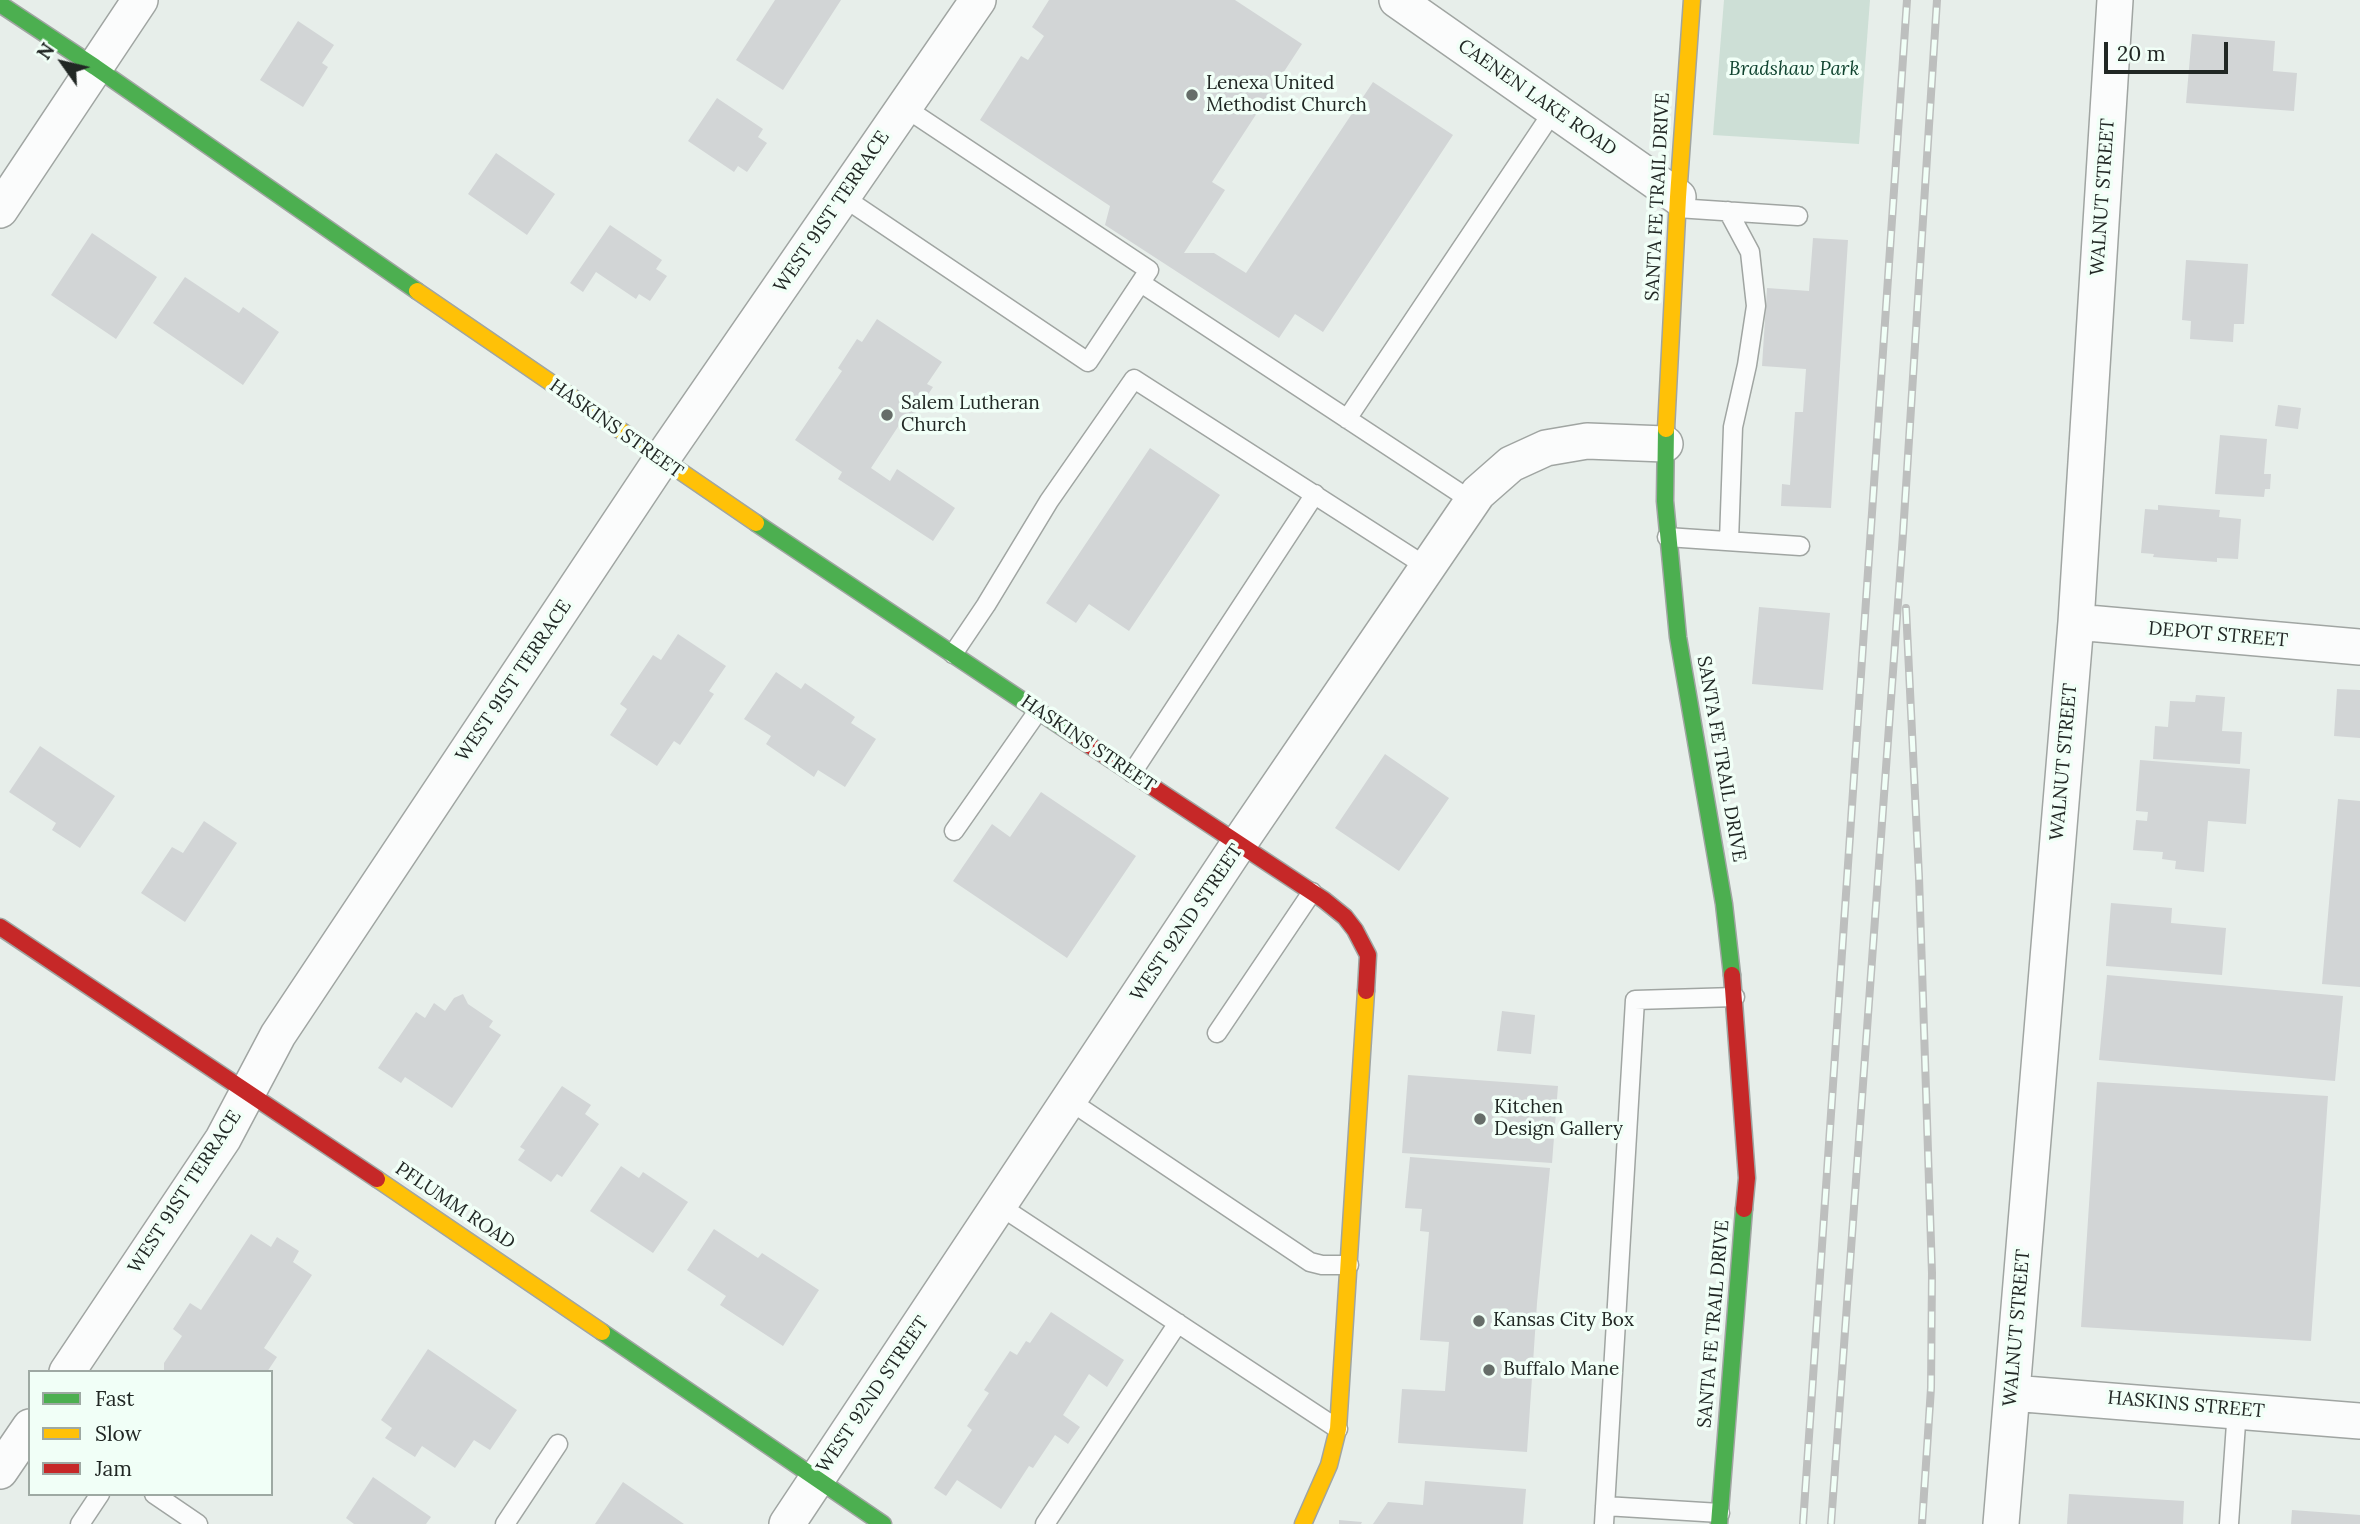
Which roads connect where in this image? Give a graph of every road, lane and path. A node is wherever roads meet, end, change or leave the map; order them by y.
1 (140, 0) edge
2 (978, 0) edge
3 (1397, 0) edge
4 (1692, 0) edge
5 (2115, 0) edge
6 (0, 4) edge
7 (95, 67) junction
8 (904, 107) junction
9 (1554, 110) junction
10 (843, 197) junction
11 (1677, 202) junction
12 (0, 209) edge
13 (1728, 211) junction
14 (1798, 216) dead end
15 (1141, 284) junction
16 (1347, 419) junction
17 (1665, 444) junction
18 (661, 460) junction
19 (1315, 495) junction
20 (1472, 501) junction
21 (1667, 537) junction
22 (1729, 541) junction
23 (1800, 547) dead end
24 (1427, 566) junction
25 (2076, 622) junction
26 (2360, 647) edge
27 (953, 654) junction
28 (1038, 711) junction
29 (1132, 774) junction
30 (954, 831) dead end
31 (1238, 845) junction
32 (1312, 892) junction
33 (0, 927) edge
34 (1735, 997) junction
35 (1217, 1033) dead end
36 (248, 1091) junction
37 (1070, 1101) junction
38 (1000, 1206) junction
39 (1349, 1265) junction
40 (1178, 1323) junction
41 (68, 1370) edge
42 (2012, 1393) junction
43 (2237, 1409) junction
44 (2360, 1421) edge
45 (1338, 1429) junction
46 (28, 1430) edge
47 (558, 1444) dead end
48 (0, 1471) edge
49 (816, 1480) junction
50 (99, 1496) edge
51 (157, 1496) edge
52 (1605, 1515) edge
53 (1719, 1519) edge
54 (80, 1524) edge
55 (198, 1524) edge
56 (505, 1524) edge
57 (787, 1524) edge
58 (883, 1524) edge
59 (1045, 1524) edge
60 (1303, 1524) edge
61 (2001, 1524) edge
62 (2229, 1524) edge

1 - 7 street
2 - 8 street, WEST 91ST TERRACE
3 - 9 street, CAENEN LAKE ROAD
4 - 11 main road, SANTA FE TRAIL DRIVE
5 - 25 street, WALNUT STREET
6 - 7 main road, HASKINS STREET
7 - 12 street
7 - 18 main road, HASKINS STREET
8 - 10 street, WEST 91ST TERRACE
8 - 15 lane
9 - 11 street, CAENEN LAKE ROAD
9 - 16 lane
10 - 15 lane
10 - 18 street, WEST 91ST TERRACE
11 - 13 lane
11 - 17 main road, SANTA FE TRAIL DRIVE
13 - 14 lane
13 - 22 lane
15 - 16 lane
16 - 20 lane
17 - 20 street, WEST 92ND STREET
17 - 21 main road, SANTA FE TRAIL DRIVE
18 - 27 main road, HASKINS STREET
18 - 36 street, WEST 91ST TERRACE
19 - 24 lane
19 - 27 lane
19 - 29 lane
20 - 24 street, WEST 92ND STREET
21 - 22 lane
21 - 34 main road, SANTA FE TRAIL DRIVE
22 - 23 lane
24 - 31 street, WEST 92ND STREET
25 - 26 street, DEPOT STREET
25 - 42 street, WALNUT STREET
27 - 28 main road, HASKINS STREET
28 - 29 main road, HASKINS STREET
28 - 30 lane
29 - 31 main road, HASKINS STREET
31 - 32 main road, HASKINS STREET
31 - 37 street, WEST 92ND STREET
32 - 35 lane
32 - 39 main road, HASKINS STREET
33 - 36 main road, PFLUMM ROAD
34 - 52 lane
34 - 53 main road, SANTA FE TRAIL DRIVE
36 - 41 street, WEST 91ST TERRACE
36 - 49 main road, PFLUMM ROAD
37 - 38 street, WEST 92ND STREET
37 - 39 lane
38 - 40 lane
38 - 49 street, WEST 92ND STREET
39 - 45 main road, HASKINS STREET
40 - 45 lane
40 - 59 lane
42 - 43 street, HASKINS STREET
42 - 61 street, WALNUT STREET
43 - 44 street, HASKINS STREET
43 - 62 lane
45 - 60 main road, HASKINS STREET
46 - 48 street
47 - 56 lane
49 - 57 street, WEST 92ND STREET
49 - 58 main road, PFLUMM ROAD
50 - 54 lane
51 - 55 lane
52 - 53 lane

